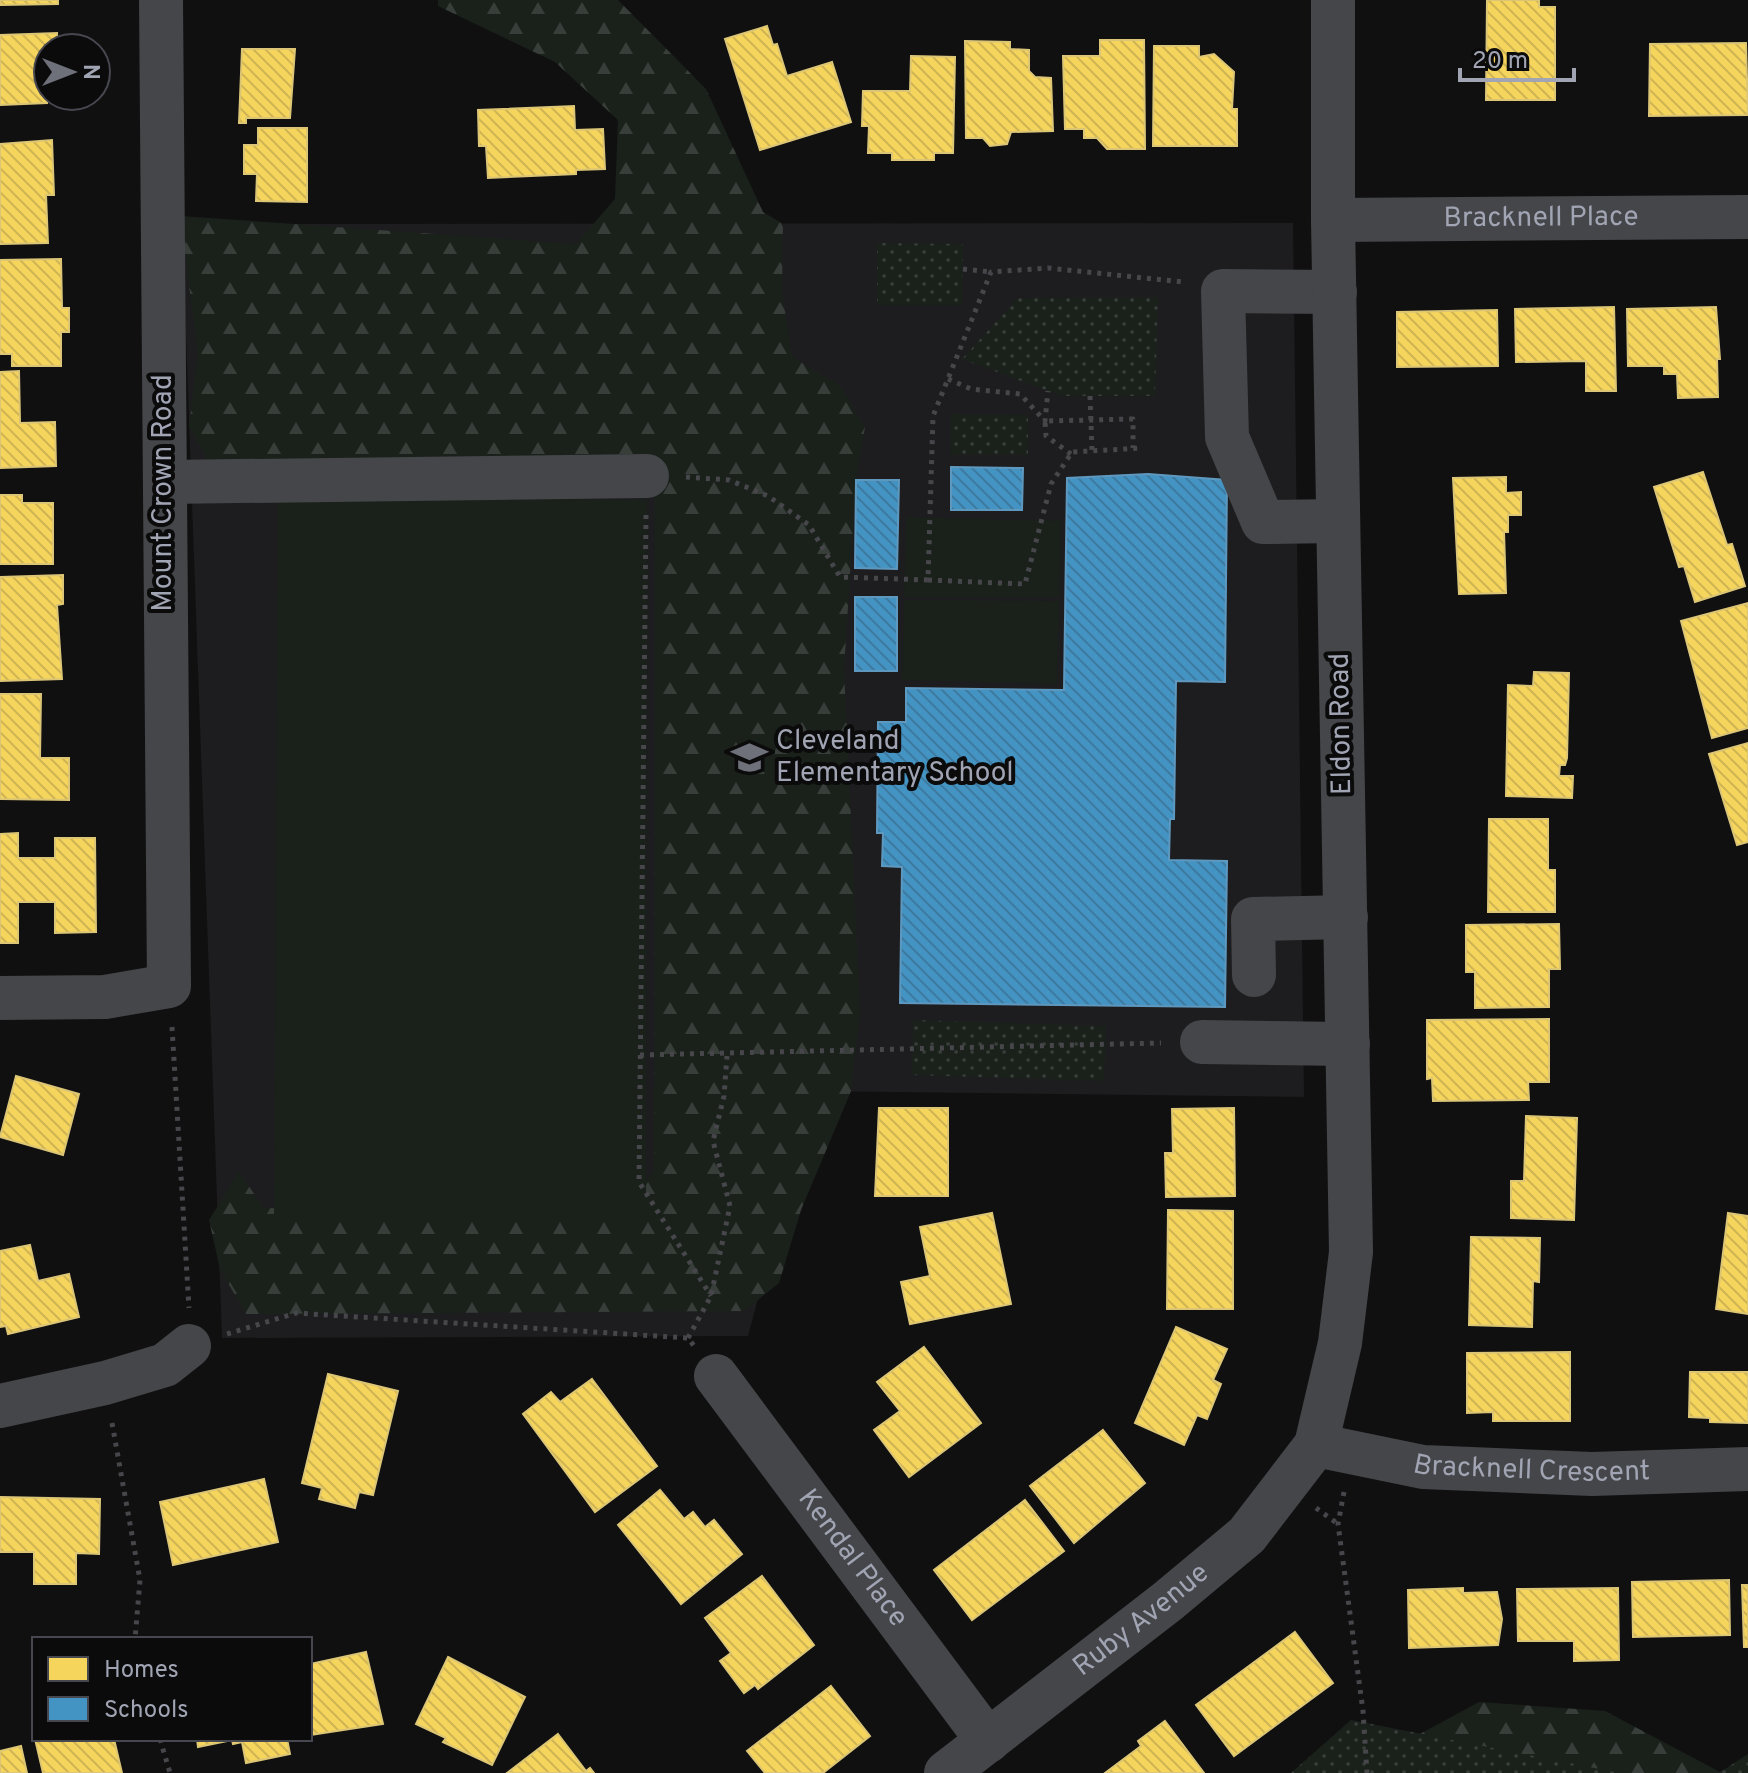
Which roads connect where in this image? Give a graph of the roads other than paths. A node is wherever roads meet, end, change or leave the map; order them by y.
1 (161, 0) edge
2 (1333, 0) edge
3 (1748, 217) edge
4 (1333, 220) junction
5 (1335, 292) junction
6 (647, 476) road end
7 (165, 482) junction
8 (1337, 521) junction
9 (1346, 917) junction
10 (1254, 975) dead end
11 (0, 998) edge
12 (1202, 1042) road end
13 (1348, 1044) junction
14 (189, 1346) road end
15 (716, 1376) road end
16 (0, 1406) edge
17 (1316, 1445) junction
18 (1748, 1469) edge
19 (988, 1741) junction
20 (946, 1773) edge

1 - 7 street, Mount Crown Road
2 - 4 street, Eldon Road
3 - 4 street, Bracknell Place
4 - 5 street, Eldon Road
5 - 8 street, Eldon Road
5 - 8 street
6 - 7 street
7 - 11 street, Mount Crown Road
8 - 9 street, Eldon Road
9 - 10 street
9 - 13 street, Eldon Road
12 - 13 street
13 - 17 street, Eldon Road
14 - 16 street
15 - 19 street, Kendal Place
17 - 18 street, Bracknell Crescent
17 - 19 street, Ruby Avenue
19 - 20 street, Ruby Avenue

